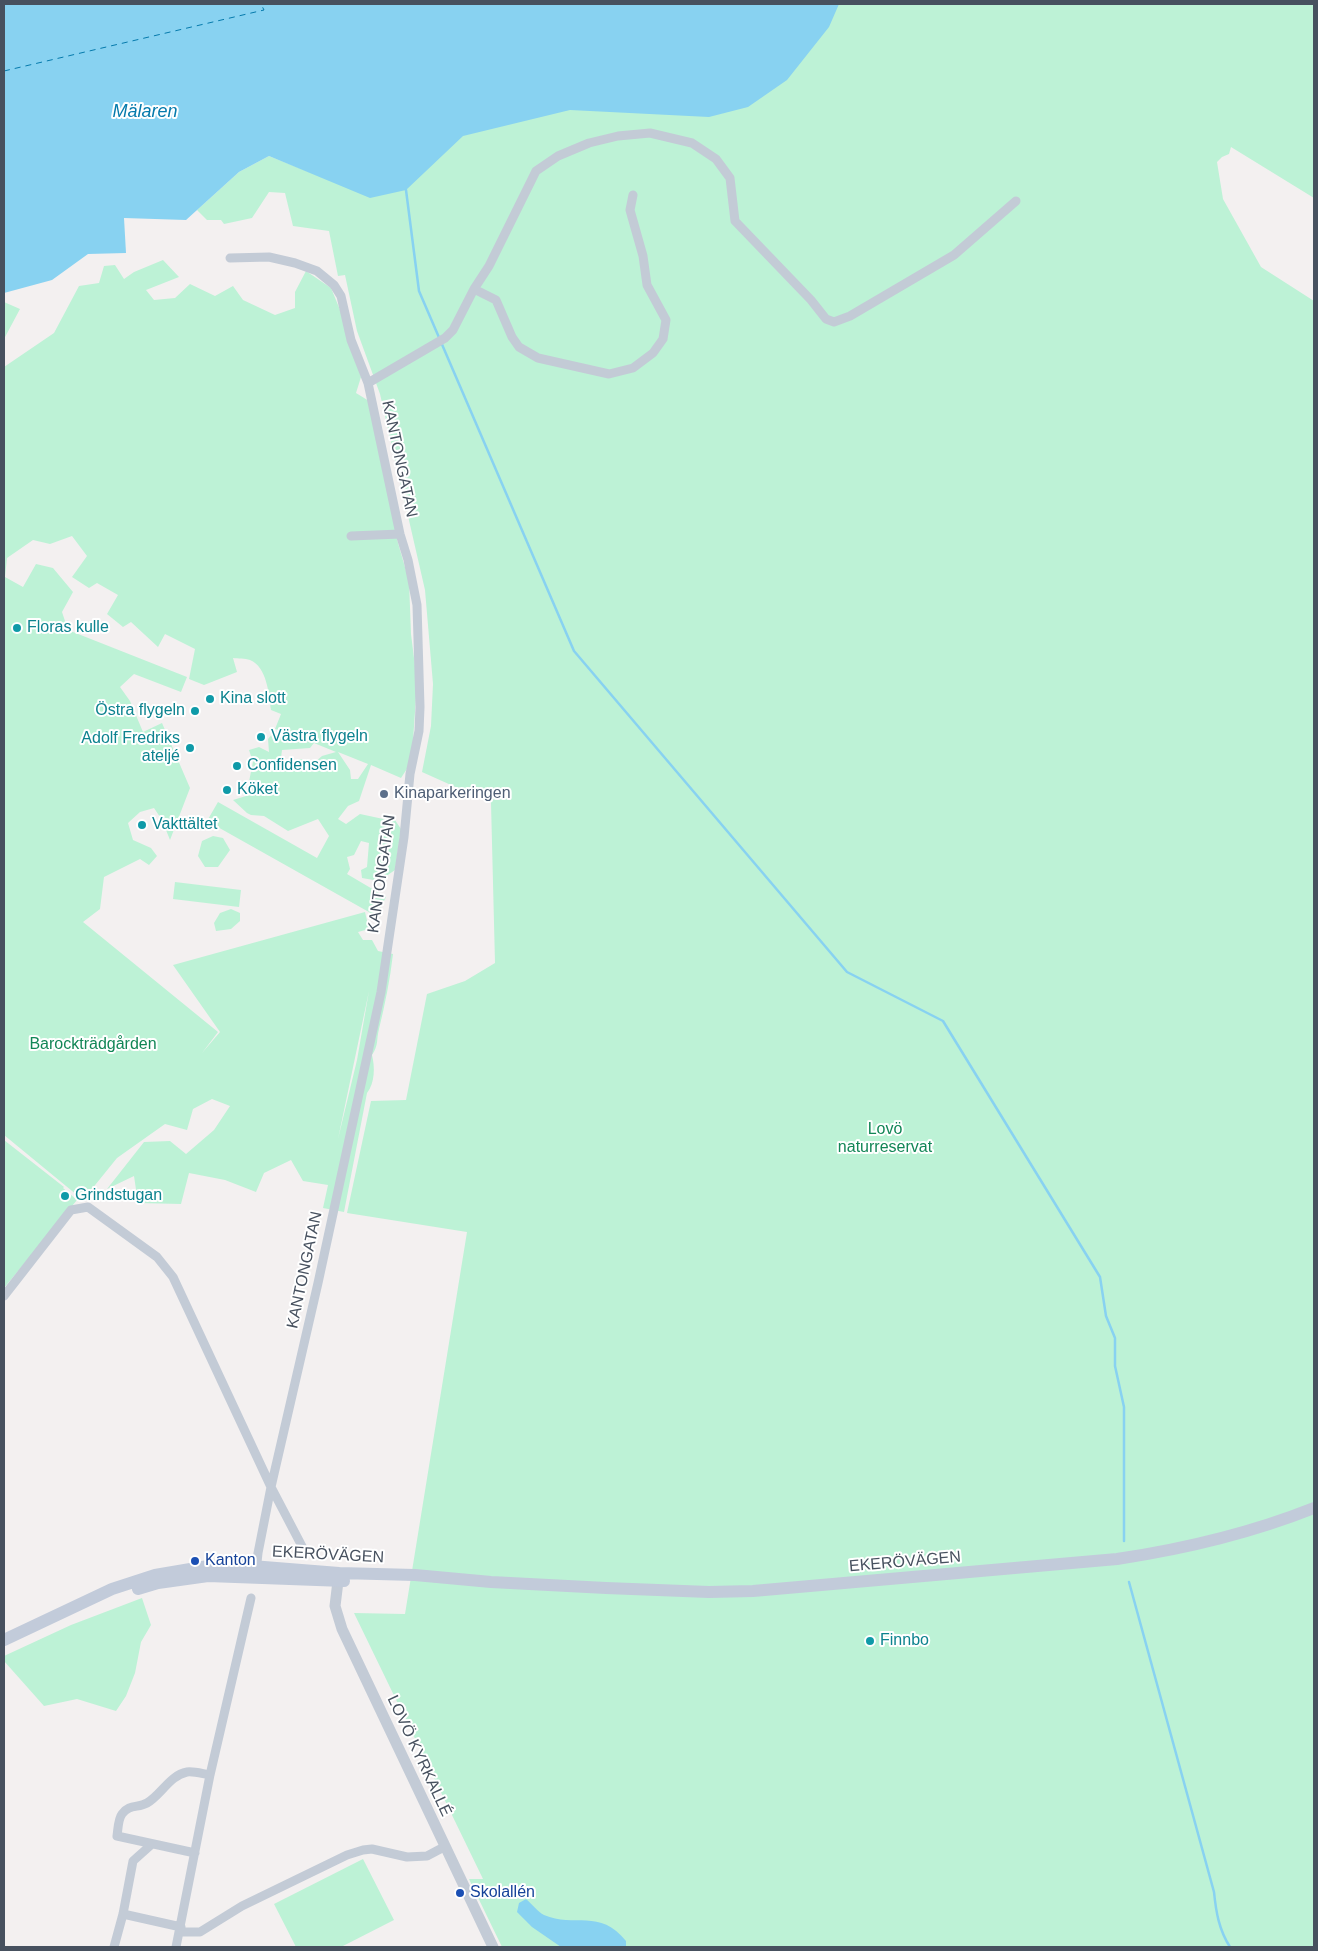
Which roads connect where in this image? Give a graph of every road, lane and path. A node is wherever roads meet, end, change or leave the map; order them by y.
1 (634, 195) dead end
2 (1016, 201) dead end
3 (230, 258) dead end
4 (474, 289) junction
5 (368, 383) junction
6 (400, 534) junction
7 (351, 536) dead end
8 (4, 1296) edge
9 (271, 1487) junction
10 (1314, 1508) edge
11 (306, 1552) dead end
12 (256, 1572) junction
13 (338, 1577) junction
14 (251, 1598) dead end
15 (4, 1640) edge
16 (210, 1775) junction
17 (152, 1844) junction
18 (444, 1847) junction
19 (195, 1853) junction
20 (123, 1914) junction
21 (180, 1930) junction
22 (114, 1947) edge
23 (176, 1947) edge
24 (493, 1947) edge

1 - 4 street
2 - 4 street
3 - 5 street, KANTONGATAN
4 - 5 street
5 - 6 street, KANTONGATAN
6 - 7 street
6 - 9 street, KANTONGATAN
8 - 9 street
9 - 11 street
9 - 12 street, KANTONGATAN
10 - 13 main road, EKERÖVÄGEN
12 - 13 main road, EKERÖVÄGEN
12 - 15 main road, EKERÖVÄGEN
13 - 18 street, LOVÖ KYRKALLÉ
14 - 16 street
16 - 17 street
16 - 19 street
17 - 19 street
17 - 20 street
18 - 21 street
18 - 24 street, LOVÖ KYRKALLÉ
19 - 21 street
20 - 21 street
20 - 22 street
21 - 23 street

